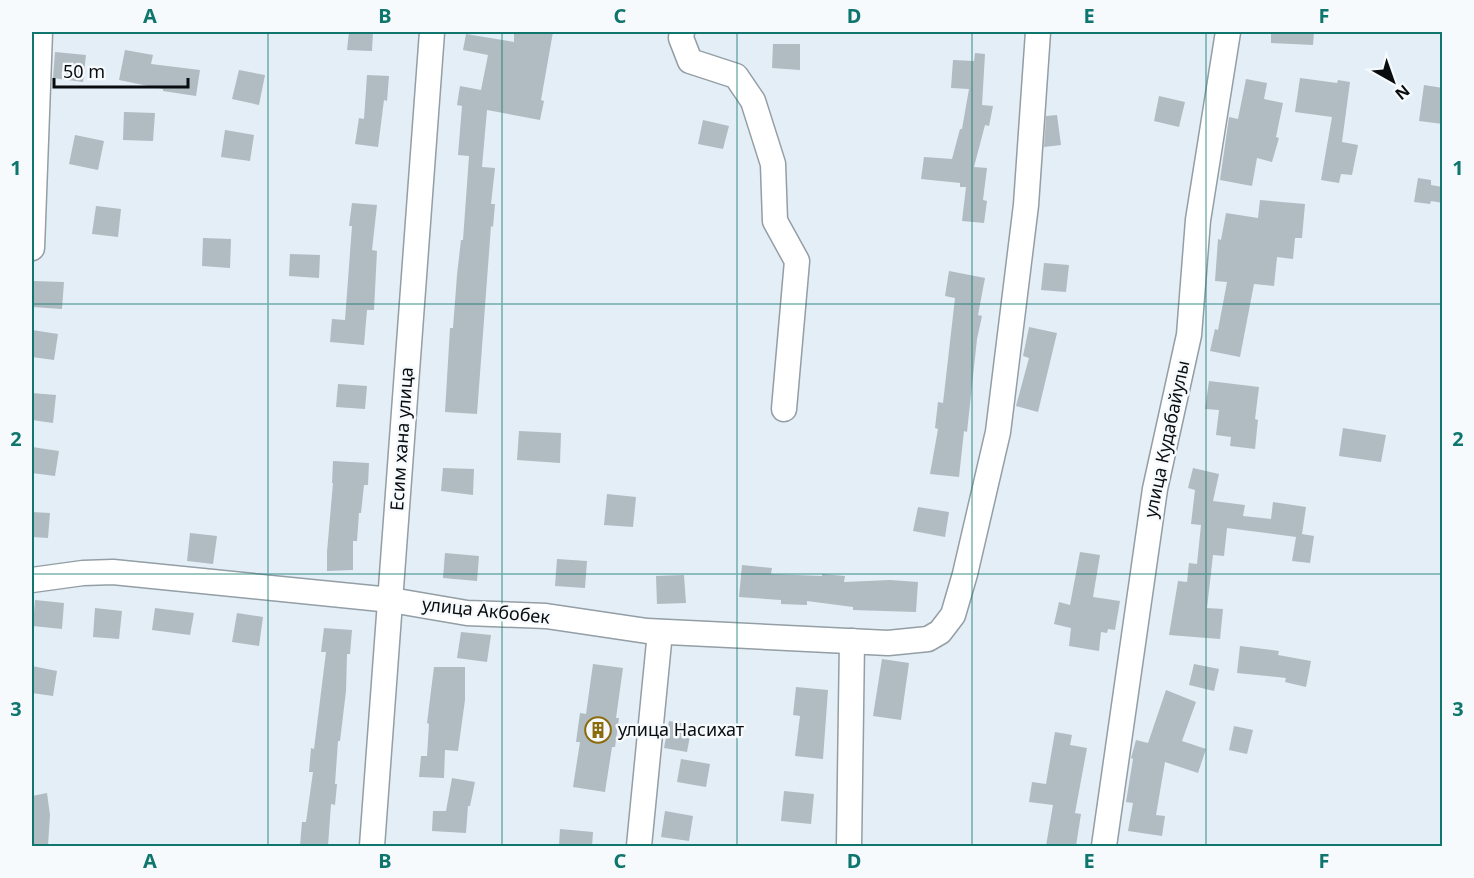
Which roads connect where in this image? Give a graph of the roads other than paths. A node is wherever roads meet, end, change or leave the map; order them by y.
1 (40, 32) edge
2 (432, 32) edge
3 (682, 32) edge
4 (1038, 32) edge
5 (1228, 32) edge
6 (32, 248) edge
7 (784, 409) dead end
8 (32, 580) edge
9 (391, 600) junction
10 (660, 632) junction
11 (852, 641) junction
12 (372, 846) edge
13 (639, 846) edge
14 (849, 846) edge
15 (1104, 846) edge

1 - 6 street
2 - 9 street, Есим хана улица
3 - 7 street
4 - 11 street, улица Акбобек
5 - 15 street, улица Кудабайулы
8 - 9 street, улица Акбобек
9 - 10 street, улица Акбобек
9 - 12 street, Есим хана улица
10 - 11 street, улица Акбобек
10 - 13 street
11 - 14 street

